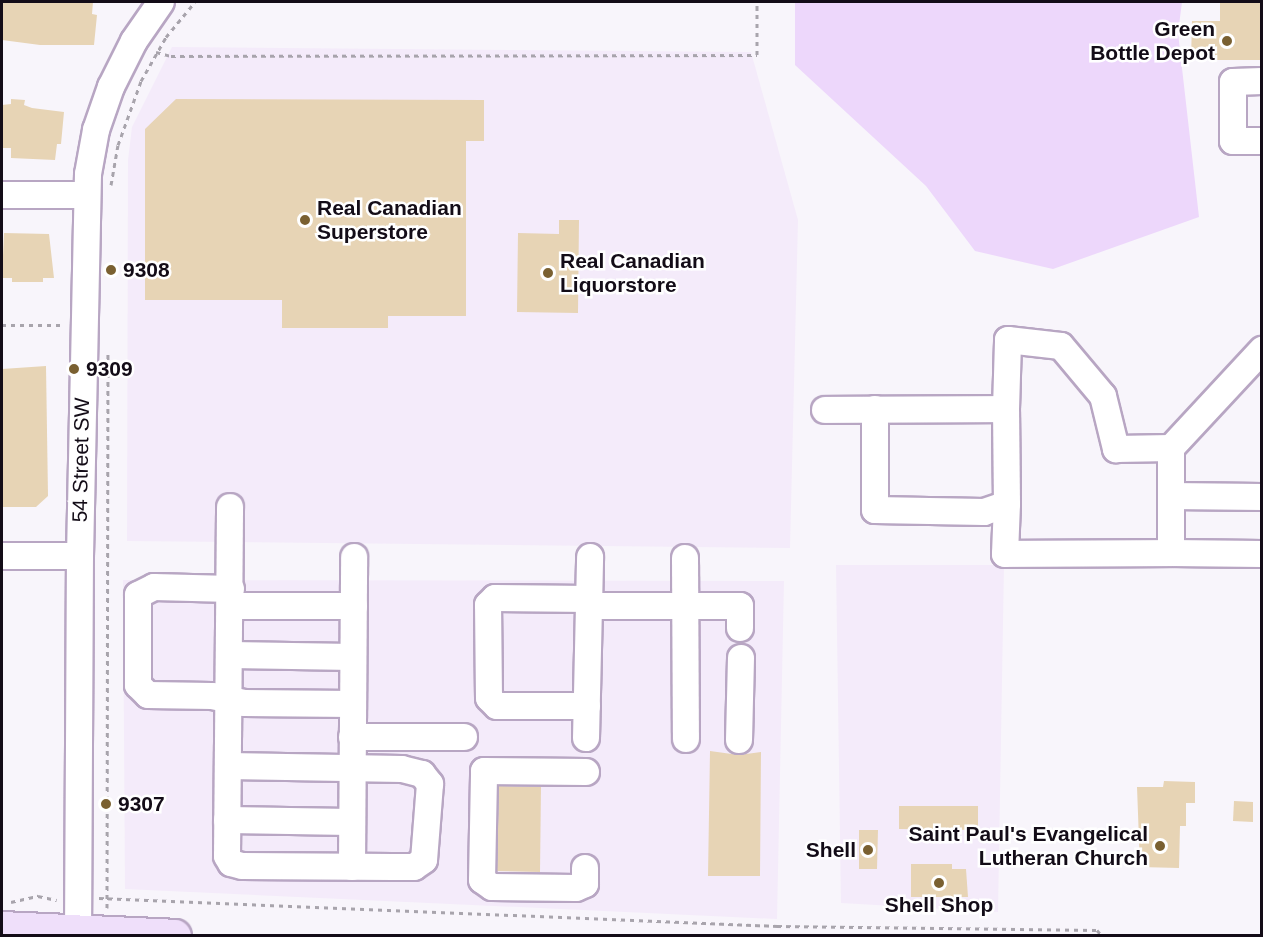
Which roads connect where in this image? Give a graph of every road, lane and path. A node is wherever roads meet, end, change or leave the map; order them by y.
1 (161, 2) edge
2 (195, 2) edge
3 (757, 2) edge
4 (156, 52) junction
5 (1262, 81) edge
6 (1262, 141) edge
7 (98, 193) junction
8 (2, 195) edge
9 (67, 325) dead end
10 (2, 326) edge
11 (108, 341) dead end
12 (1262, 350) edge
13 (1006, 409) junction
14 (825, 410) dead end
15 (875, 410) junction
16 (1171, 448) junction
17 (1171, 496) junction
18 (1262, 497) edge
19 (1007, 504) junction
20 (230, 507) dead end
21 (1170, 553) junction
22 (1262, 554) edge
23 (2, 556) edge
24 (80, 556) junction
25 (354, 557) dead end
26 (590, 557) dead end
27 (685, 558) dead end
28 (231, 597) junction
29 (589, 602) junction
30 (354, 606) junction
31 (686, 606) junction
32 (740, 628) dead end
33 (231, 655) junction
34 (353, 657) junction
35 (741, 658) dead end
36 (230, 700) junction
37 (353, 704) junction
38 (586, 706) junction
39 (352, 737) junction
40 (464, 737) dead end
41 (586, 738) dead end
42 (686, 739) dead end
43 (739, 740) dead end
44 (229, 766) junction
45 (352, 769) junction
46 (586, 772) dead end
47 (227, 820) junction
48 (352, 822) junction
49 (352, 867) junction
50 (585, 868) dead end
51 (46, 900) dead end
52 (2, 902) edge
53 (2, 928) edge
54 (76, 934) edge
55 (175, 936) edge
56 (1102, 936) edge

1 - 7 street, 54 Street SW
2 - 4 path
3 - 4 path
4 - 7 path
5 - 6 street
7 - 8 street
7 - 24 street, 54 Street SW
9 - 10 path
11 - 56 path
12 - 16 street
13 - 15 street
13 - 16 street
13 - 19 street
14 - 15 street
15 - 19 street
16 - 17 street
17 - 18 street
17 - 21 street
19 - 21 street
20 - 28 street
21 - 22 street
23 - 24 street
24 - 54 street, 54 Street SW
25 - 30 street
26 - 29 street
27 - 31 street
28 - 30 street
28 - 33 street
28 - 36 street
29 - 31 street
29 - 38 street
29 - 38 street
30 - 34 street
31 - 32 street
31 - 42 street
33 - 34 street
33 - 36 street
34 - 37 street
35 - 43 street
36 - 37 street
36 - 44 street
37 - 39 street
38 - 41 street
39 - 40 street
39 - 45 street
44 - 45 street
44 - 47 street
45 - 48 street
45 - 49 street
46 - 50 street
47 - 48 street
47 - 49 street
48 - 49 street
51 - 52 path
53 - 54 main road
54 - 55 main road

